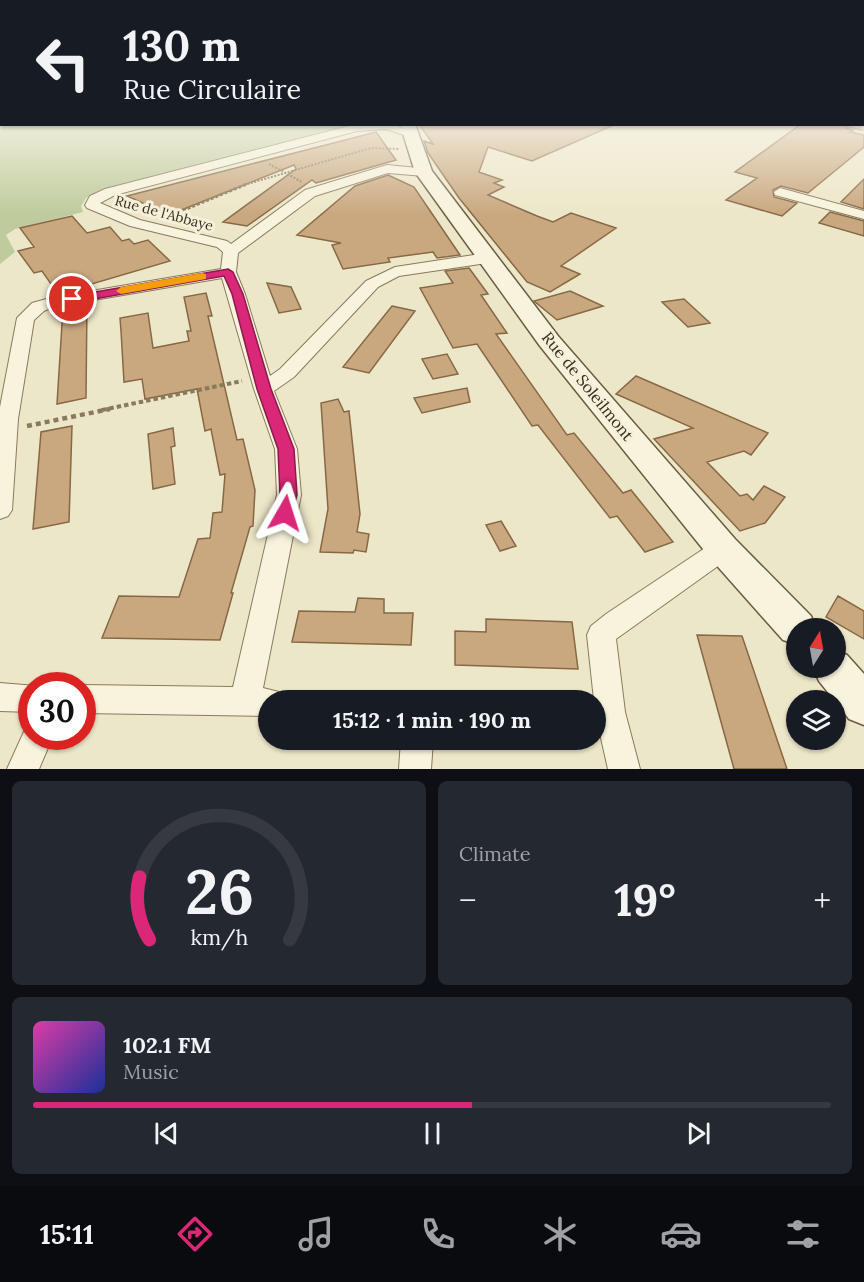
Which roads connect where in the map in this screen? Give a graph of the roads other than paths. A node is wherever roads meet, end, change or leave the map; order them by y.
1 (303, 142) edge
2 (414, 147) edge
3 (780, 192) dead end
4 (864, 215) edge
5 (231, 251) junction
6 (487, 258) junction
7 (228, 272) junction
8 (262, 383) junction
9 (5, 423) edge
10 (0, 510) edge
11 (723, 549) junction
12 (788, 618) edge
13 (841, 678) edge
14 (602, 690) edge
15 (0, 697) edge
16 (18, 698) edge
17 (96, 699) edge
18 (257, 702) edge
19 (864, 705) edge
20 (606, 720) edge
21 (32, 750) edge
22 (416, 750) edge
23 (23, 769) edge
24 (415, 769) edge
25 (624, 769) edge

1 - 5 street, Rue de l'Abbaye
2 - 5 street
2 - 6 street, Rue de Soleilmont
3 - 4 street
5 - 7 street
6 - 8 street
6 - 11 street, Rue de Soleilmont
7 - 8 street
7 - 9 street
8 - 18 street
9 - 10 street
11 - 12 street, Rue de Soleilmont
11 - 14 street
13 - 19 street
15 - 16 street
17 - 18 street
20 - 25 street
21 - 23 street
22 - 24 street

